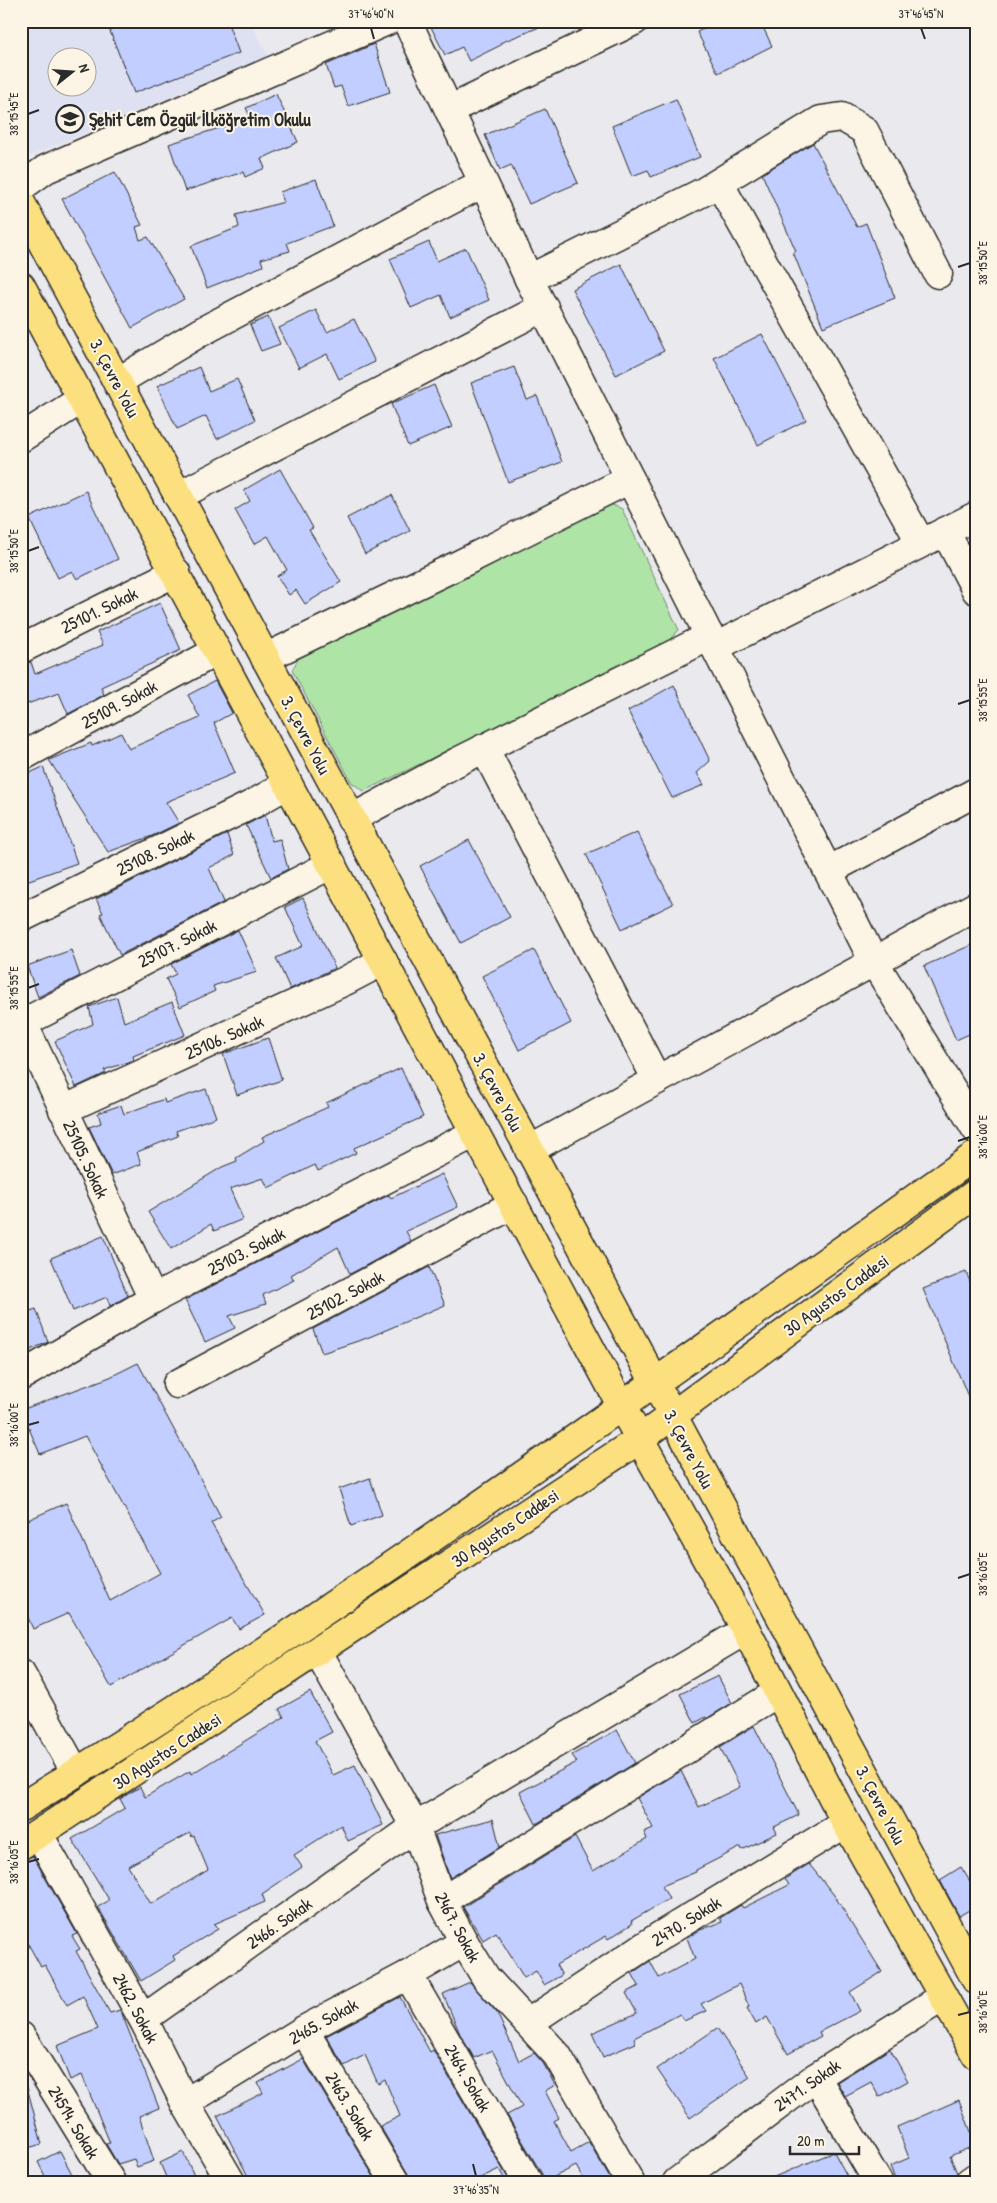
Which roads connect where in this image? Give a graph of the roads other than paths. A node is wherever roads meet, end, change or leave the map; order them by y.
1 (387, 21) edge
2 (407, 21) edge
3 (634, 21) edge
4 (449, 110) junction
5 (483, 183) junction
6 (719, 183) junction
7 (21, 187) edge
8 (21, 203) edge
9 (938, 274) dead end
10 (529, 279) junction
11 (21, 286) edge
12 (544, 307) junction
13 (118, 382) junction
14 (82, 399) junction
15 (21, 438) edge
16 (630, 479) junction
17 (178, 496) junction
18 (976, 516) edge
19 (933, 537) junction
20 (176, 572) junction
21 (976, 590) edge
22 (712, 642) junction
23 (21, 649) edge
24 (217, 651) junction
25 (265, 658) junction
26 (484, 748) junction
27 (21, 757) edge
28 (288, 784) junction
29 (976, 792) edge
30 (351, 819) junction
31 (332, 864) junction
32 (828, 871) junction
33 (976, 906) edge
34 (21, 918) edge
35 (873, 960) junction
36 (383, 961) junction
37 (22, 1021) edge
38 (657, 1080) junction
39 (63, 1110) junction
40 (976, 1129) edge
41 (475, 1133) junction
42 (529, 1150) junction
43 (976, 1155) edge
44 (974, 1198) edge
45 (514, 1204) junction
46 (153, 1299) junction
47 (21, 1376) edge
48 (177, 1384) dead end
49 (654, 1384) junction
50 (622, 1407) junction
51 (671, 1416) junction
52 (640, 1439) junction
53 (746, 1630) junction
54 (318, 1652) junction
55 (22, 1678) edge
56 (778, 1693) junction
57 (76, 1773) junction
58 (21, 1807) edge
59 (846, 1823) junction
60 (415, 1827) junction
61 (30, 1840) edge
62 (442, 1901) junction
63 (464, 1942) junction
64 (408, 1975) junction
65 (975, 1977) edge
66 (944, 1997) junction
67 (143, 2019) junction
68 (528, 2023) junction
69 (304, 2030) junction
70 (21, 2036) edge
71 (976, 2055) edge
72 (816, 2077) junction
73 (185, 2103) junction
74 (976, 2178) edge
75 (111, 2182) edge
76 (231, 2182) edge
77 (395, 2182) edge
78 (528, 2182) edge
79 (630, 2182) edge
80 (677, 2182) edge
81 (878, 2182) edge
82 (968, 2182) edge

1 - 7 street
2 - 4 street
3 - 4 street
4 - 5 street
5 - 10 street
5 - 13 street
6 - 9 street
6 - 10 street
6 - 19 street
8 - 13 main road, 3. Çevre Yolu
10 - 12 street
11 - 14 main road
12 - 16 street
12 - 17 street
13 - 17 main road, 3. Çevre Yolu
14 - 15 street
14 - 20 main road
16 - 22 street
16 - 25 street
17 - 25 main road, 3. Çevre Yolu
18 - 19 street
19 - 21 street
19 - 22 street
20 - 23 street, 25101. Sokak
20 - 24 main road
22 - 26 street
22 - 32 street
24 - 27 street, 25109. Sokak
24 - 28 main road
25 - 30 main road, 3. Çevre Yolu
26 - 30 street
26 - 38 street
28 - 31 main road
28 - 34 street, 25108. Sokak
29 - 32 street
30 - 42 main road, 3. Çevre Yolu
31 - 36 main road
31 - 37 street, 25107. Sokak
32 - 35 street
33 - 35 street
35 - 38 street
35 - 40 street
36 - 39 street, 25106. Sokak
36 - 41 main road
37 - 39 street, 25105. Sokak
38 - 42 street
39 - 46 street, 25105. Sokak
41 - 45 main road
41 - 46 street, 25103. Sokak
42 - 49 main road, 3. Çevre Yolu
43 - 49 main road, 30 Agustos Caddesi
44 - 51 main road, 30 Agustos Caddesi
45 - 48 street, 25102. Sokak
45 - 50 main road
46 - 47 street, 25103. Sokak
49 - 50 main road, 30 Agustos Caddesi
49 - 51 main road, 3. Çevre Yolu
50 - 52 main road
50 - 57 main road, 30 Agustos Caddesi
51 - 52 main road, 30 Agustos Caddesi
51 - 65 main road, 3. Çevre Yolu
52 - 53 main road
52 - 54 main road, 30 Agustos Caddesi
53 - 56 main road
53 - 60 street, 2466. Sokak
54 - 60 street, 2467. Sokak
54 - 61 main road, 30 Agustos Caddesi
55 - 57 street
56 - 59 main road
56 - 62 street
57 - 58 main road, 30 Agustos Caddesi
59 - 66 main road
59 - 68 street, 2470. Sokak
60 - 62 street, 2467. Sokak
60 - 67 street, 2466. Sokak
61 - 67 street, 2462. Sokak
62 - 63 street, 2467. Sokak
63 - 64 street, 2465. Sokak
63 - 68 street, 2467. Sokak
64 - 69 street, 2465. Sokak
64 - 78 street, 2464. Sokak
66 - 71 main road
66 - 72 street, 2471. Sokak
67 - 73 street, 2462. Sokak
68 - 79 street, 2467. Sokak
69 - 73 street, 2465. Sokak
69 - 77 street, 2463. Sokak
70 - 75 street, 24514. Sokak
72 - 80 street, 2471. Sokak
72 - 81 street
73 - 76 street, 2462. Sokak
74 - 82 street

